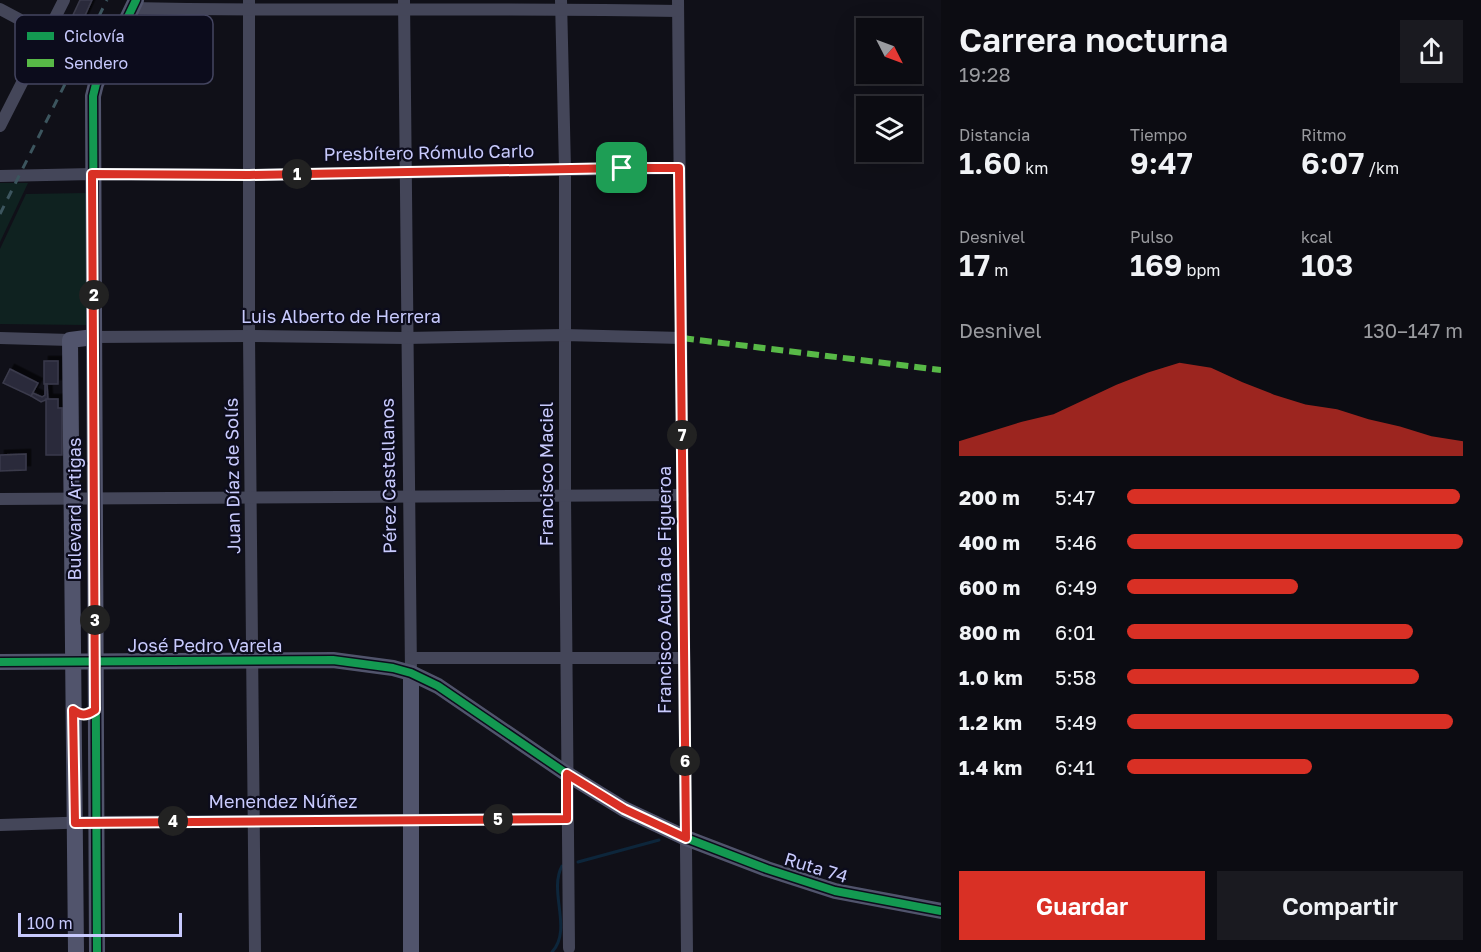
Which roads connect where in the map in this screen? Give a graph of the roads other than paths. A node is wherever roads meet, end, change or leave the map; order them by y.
1 (64, 0) edge
2 (134, 4) edge
3 (561, 4) edge
4 (249, 5) edge
5 (404, 5) edge
6 (678, 6) edge
7 (0, 9) edge
8 (57, 15) edge
9 (15, 17) edge
10 (22, 84) edge
11 (97, 84) edge
12 (0, 126) edge
13 (679, 168) junction
14 (565, 169) junction
15 (406, 171) junction
16 (92, 174) junction
17 (249, 175) junction
18 (0, 176) edge
19 (564, 335) junction
20 (249, 336) junction
21 (94, 337) junction
22 (0, 338) edge
23 (406, 338) junction
24 (682, 338) junction
25 (70, 340) junction
26 (683, 495) junction
27 (251, 496) junction
28 (408, 496) junction
29 (565, 496) junction
30 (0, 499) edge
31 (71, 499) junction
32 (95, 499) junction
33 (73, 618) junction
34 (95, 619) junction
35 (684, 658) junction
36 (566, 659) junction
37 (252, 660) junction
38 (0, 662) edge
39 (73, 662) junction
40 (95, 662) junction
41 (411, 666) junction
42 (73, 710) junction
43 (95, 710) junction
44 (567, 774) junction
45 (567, 819) junction
46 (255, 820) junction
47 (411, 820) junction
48 (95, 822) junction
49 (75, 823) junction
50 (0, 825) edge
51 (686, 838) junction
52 (941, 911) edge
53 (569, 948) dead end
54 (76, 952) edge
55 (97, 952) edge
56 (255, 952) edge
57 (411, 952) edge
58 (687, 952) edge

1 - 8 street
2 - 4 street
3 - 5 street
3 - 6 street
3 - 14 street, Francisco Maciel
4 - 5 street
4 - 17 street, Juan Díaz de Solís
5 - 15 street, Pérez Castellanos
6 - 13 street, Francisco Acuña de Figueroa
7 - 9 street
10 - 12 street
11 - 16 street, Bulevard Artigas
13 - 14 street, Presbítero Rómulo Carlo
13 - 24 street, Francisco Acuña de Figueroa
14 - 15 street, Presbítero Rómulo Carlo
14 - 19 street, Francisco Maciel
15 - 17 street, Presbítero Rómulo Carlo
15 - 23 street, Pérez Castellanos
16 - 17 street, Presbítero Rómulo Carlo
16 - 18 street, Presbítero Rómulo Carlo
16 - 21 street, Bulevard Artigas
17 - 20 street, Juan Díaz de Solís
19 - 23 street, Luis Alberto de Herrera
19 - 24 street, Luis Alberto de Herrera
19 - 29 street, Francisco Maciel
20 - 21 street, Luis Alberto de Herrera
20 - 23 street, Luis Alberto de Herrera
20 - 27 street, Juan Díaz de Solís
21 - 25 street, Luis Alberto de Herrera
21 - 32 street, Bulevard Artigas
22 - 25 street, Luis Alberto de Herrera
23 - 28 street, Pérez Castellanos
24 - 26 street, Francisco Acuña de Figueroa
25 - 31 street, Bulevard Artigas
26 - 29 street
26 - 35 street, Francisco Acuña de Figueroa
27 - 28 street
27 - 32 street
27 - 37 street, Juan Díaz de Solís
28 - 29 street
28 - 41 street, Pérez Castellanos
29 - 36 street, Francisco Maciel
30 - 31 street
31 - 32 street
31 - 33 street, Bulevard Artigas
32 - 34 street, Bulevard Artigas
33 - 34 street
33 - 39 street, Bulevard Artigas
34 - 40 street, Bulevard Artigas
35 - 36 street
35 - 51 street, Francisco Acuña de Figueroa
36 - 41 street
36 - 44 street, Francisco Maciel
37 - 40 street, José Pedro Varela
37 - 41 street, José Pedro Varela
37 - 46 street, Juan Díaz de Solís
38 - 39 street, José Pedro Varela
39 - 40 street, José Pedro Varela
39 - 42 street, Bulevard Artigas
40 - 43 street, Bulevard Artigas
41 - 44 street, José Pedro Varela
41 - 47 street, Pérez Castellanos
42 - 43 street
42 - 49 street, Bulevard Artigas
43 - 48 street, Bulevard Artigas
44 - 45 street, Francisco Maciel
44 - 51 street, Ruta 74
45 - 47 street, Menendez Núñez
45 - 53 street, Francisco Maciel
46 - 47 street, Menendez Núñez
46 - 48 street, Menendez Núñez
46 - 56 street, Juan Díaz de Solís
47 - 57 street, Pérez Castellanos
48 - 49 street, Menendez Núñez
48 - 55 street, Bulevard Artigas
49 - 50 street, Menendez Núñez
49 - 54 street, Bulevard Artigas
51 - 52 street, Ruta 74
51 - 58 street, Francisco Acuña de Figueroa

